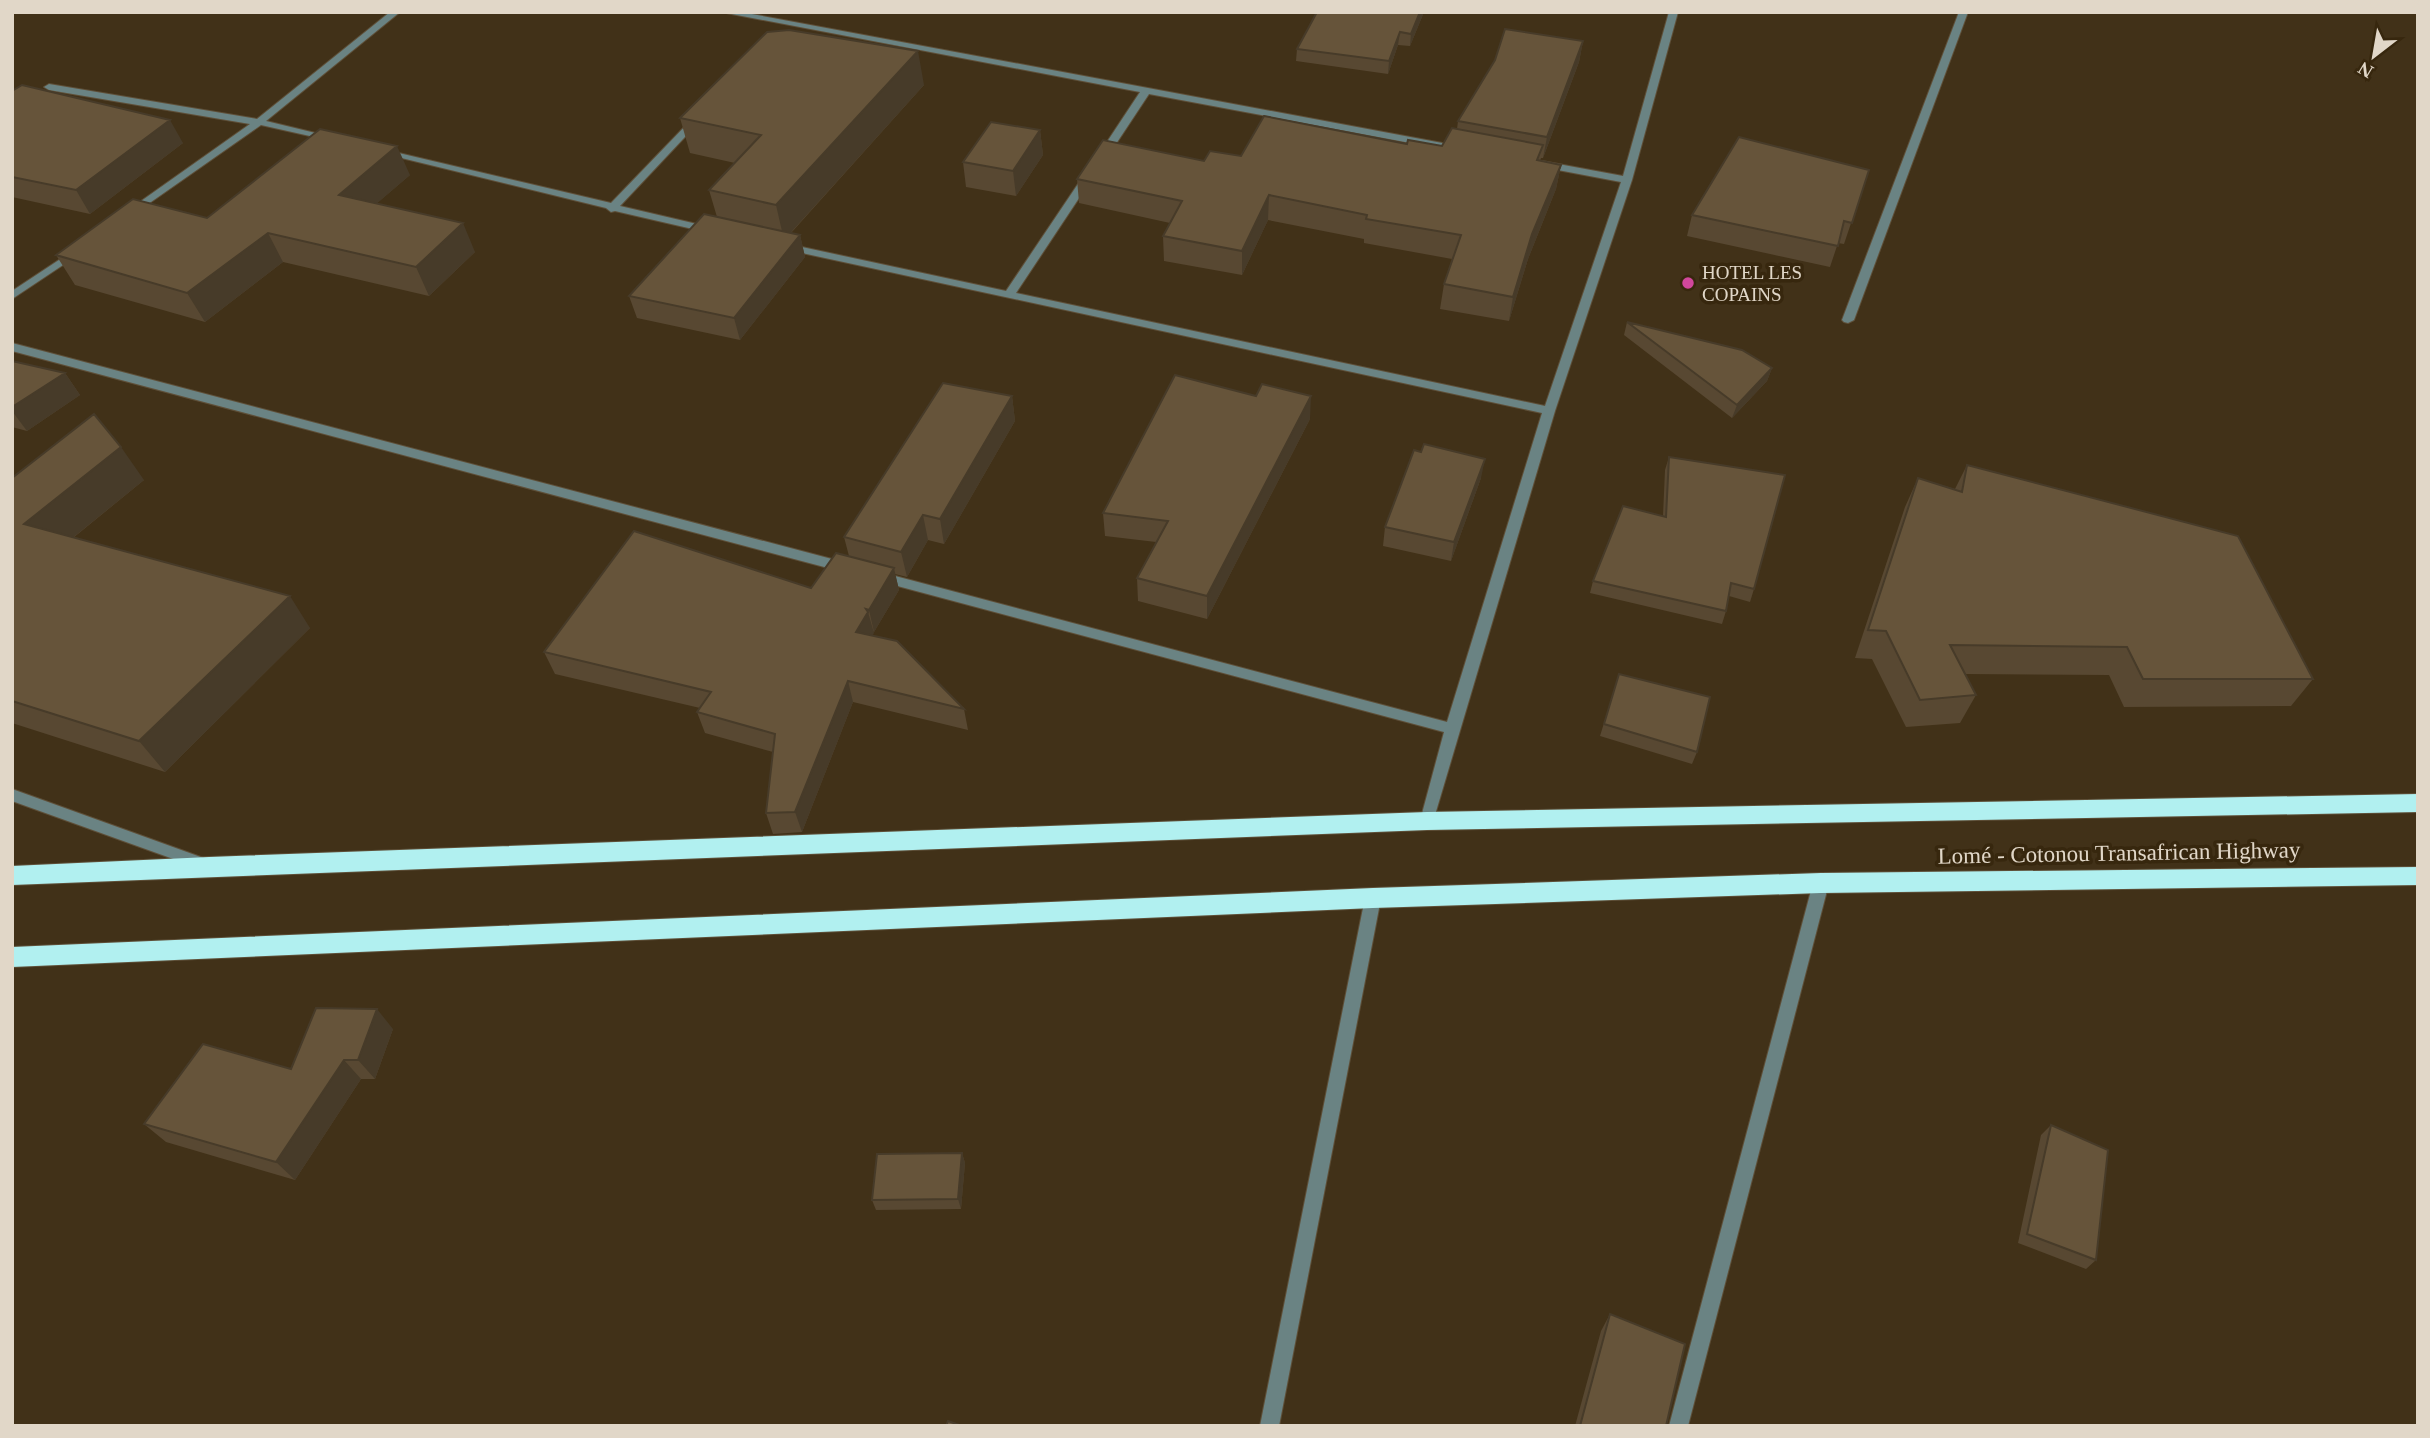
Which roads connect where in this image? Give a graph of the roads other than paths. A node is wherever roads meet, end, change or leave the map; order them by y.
1 (396, 12) edge
2 (725, 12) edge
3 (800, 12) edge
4 (1674, 12) edge
5 (1964, 12) edge
6 (789, 24) junction
7 (779, 34) edge
8 (49, 87) dead end
9 (1146, 91) junction
10 (705, 112) edge
11 (259, 122) junction
12 (340, 142) edge
13 (367, 148) edge
14 (1462, 149) edge
15 (1531, 162) edge
16 (1627, 180) junction
17 (611, 209) junction
18 (116, 224) edge
19 (718, 232) edge
20 (771, 243) edge
21 (84, 246) edge
22 (1009, 295) junction
23 (12, 296) edge
24 (1848, 320) dead end
25 (12, 347) edge
26 (1549, 411) junction
27 (1452, 729) junction
28 (12, 795) edge
29 (2418, 803) edge
30 (1427, 821) junction
31 (209, 866) junction
32 (12, 876) edge
33 (2418, 876) edge
34 (1821, 883) junction
35 (1373, 898) junction
36 (12, 957) edge
37 (1269, 1426) edge
38 (1678, 1426) edge

1 - 11 street
2 - 6 street
3 - 6 street
4 - 16 street
5 - 24 street
6 - 7 street
6 - 9 street
8 - 11 street
9 - 14 street
9 - 22 street
10 - 17 street
11 - 12 street
11 - 18 street
13 - 17 street
15 - 16 street
16 - 26 street
17 - 19 street
20 - 22 street
21 - 23 street
22 - 26 street
25 - 27 street
26 - 27 street
27 - 30 street
28 - 31 street
29 - 30 highway
30 - 31 highway
31 - 32 highway
33 - 34 highway, Lomé - Cotonou Transafrican Highway
34 - 35 highway, Lomé - Cotonou Transafrican Highway
34 - 38 street
35 - 36 highway, Lomé - Cotonou Transafrican Highway
35 - 37 street

